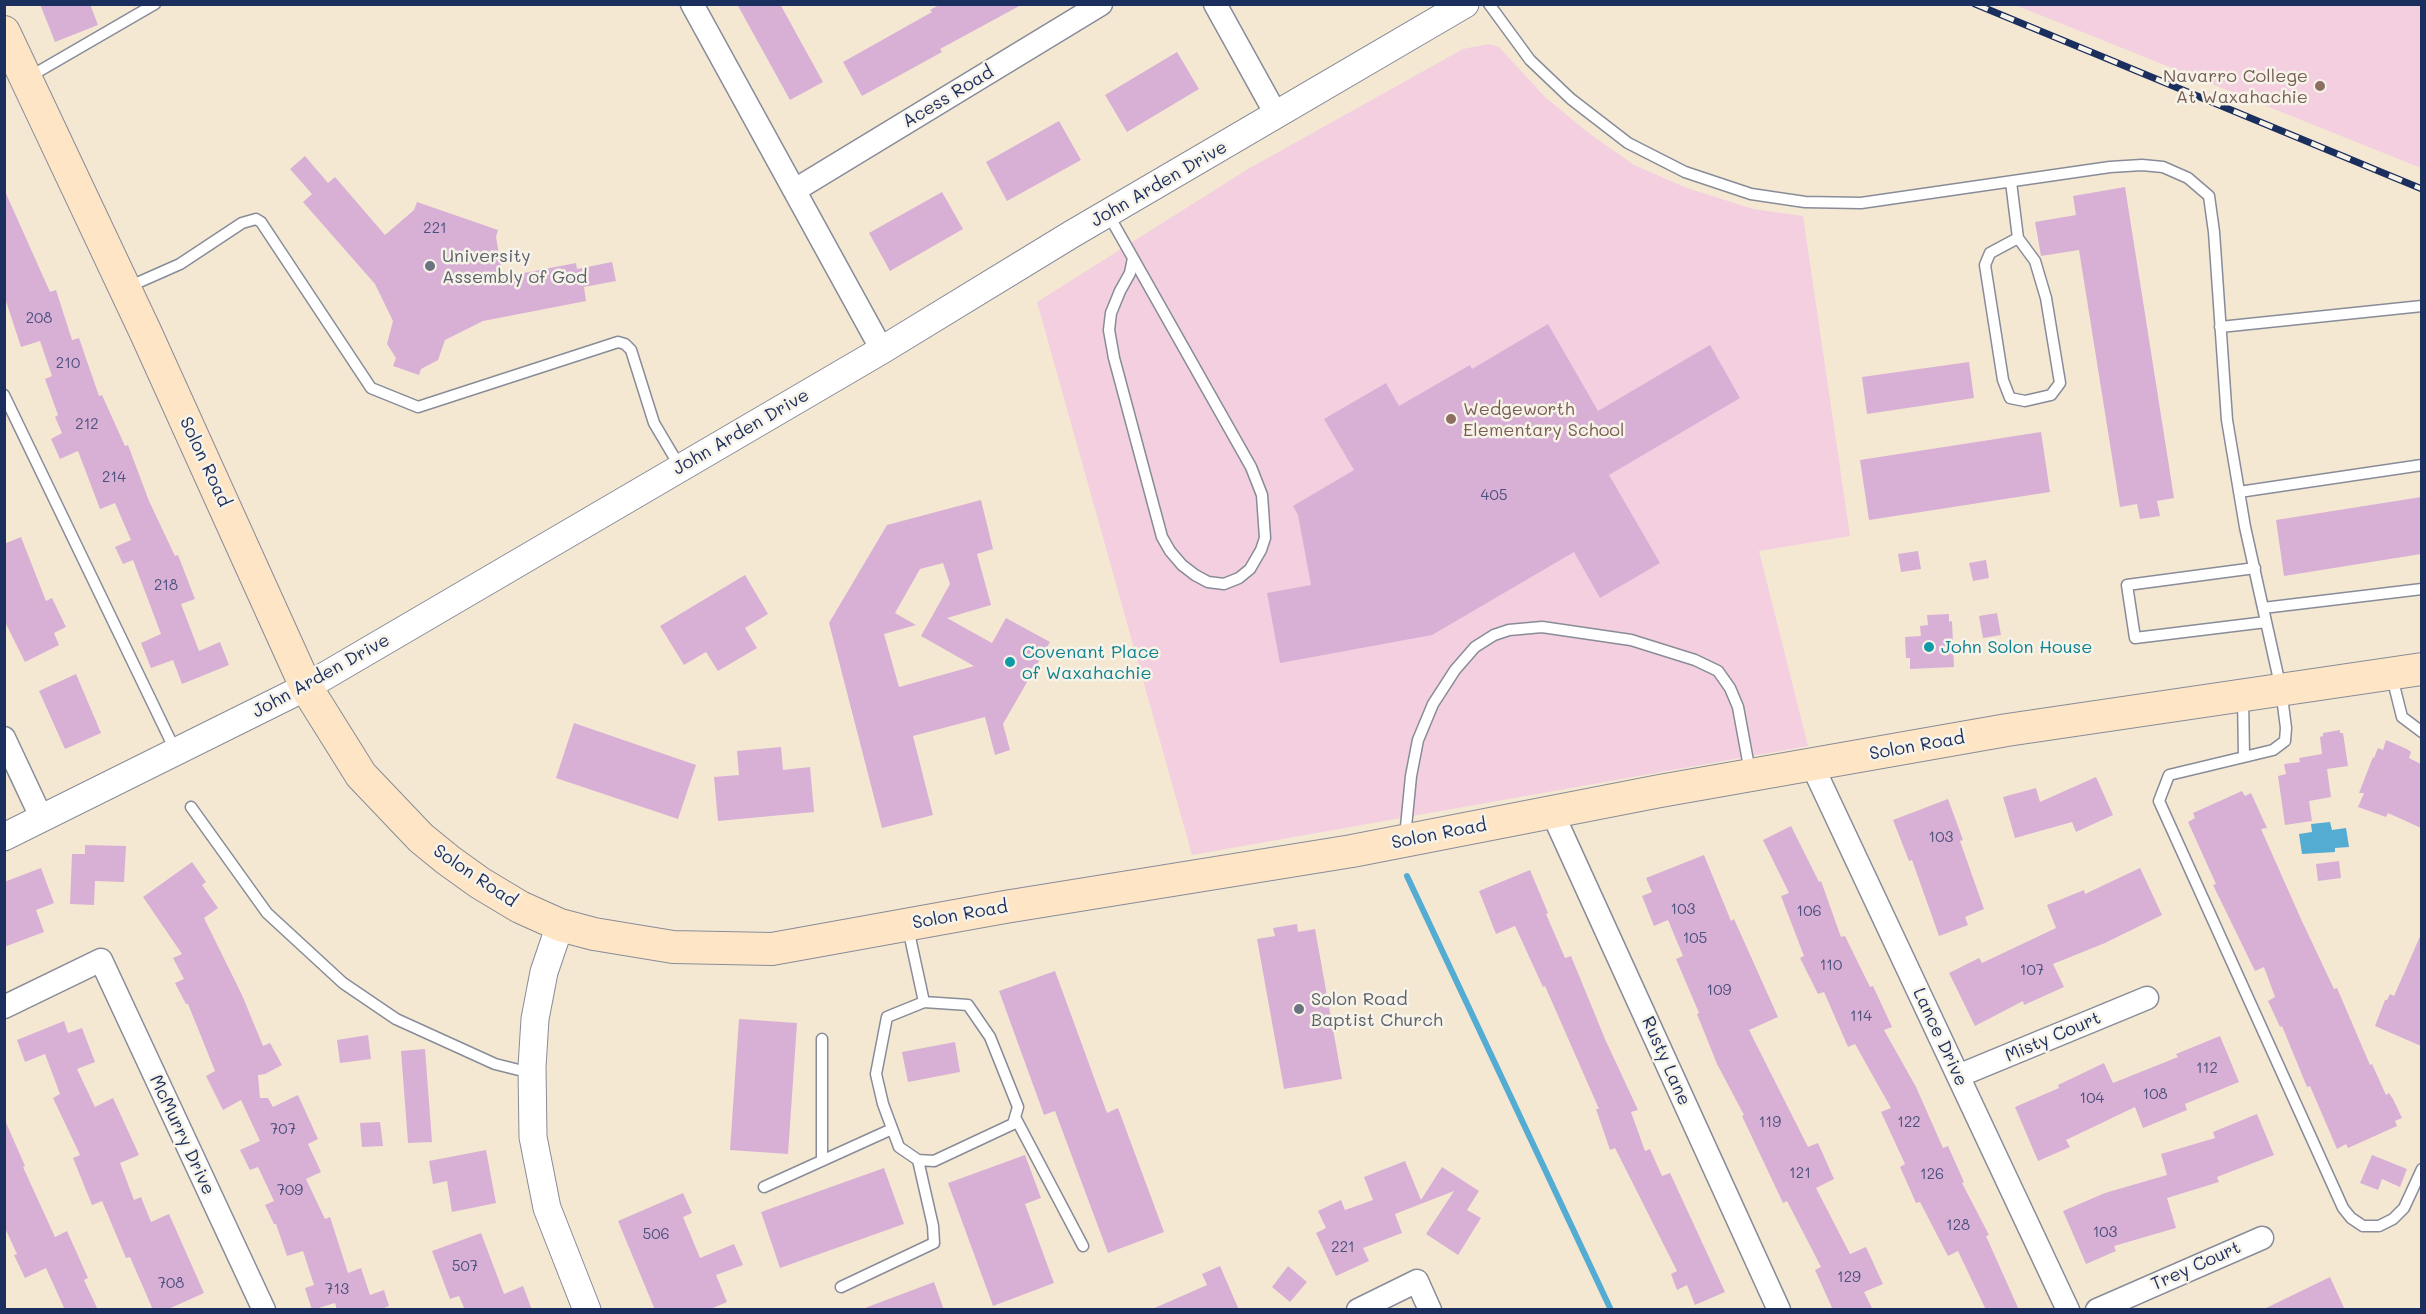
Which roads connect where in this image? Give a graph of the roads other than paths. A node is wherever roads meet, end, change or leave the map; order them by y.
1 (692, 4) edge
2 (1101, 4) edge
3 (1215, 4) edge
4 (1465, 4) edge
5 (1490, 4) edge
6 (150, 6) edge
7 (4, 32) edge
8 (27, 79) junction
9 (1277, 116) junction
10 (2011, 182) junction
11 (795, 190) junction
12 (1108, 213) junction
13 (2018, 238) junction
14 (1133, 258) junction
15 (125, 288) junction
16 (2421, 306) edge
17 (2220, 327) junction
18 (882, 350) junction
19 (4, 395) edge
20 (2421, 465) edge
21 (680, 468) junction
22 (2239, 492) junction
23 (2254, 568) junction
24 (2421, 589) edge
25 (2264, 608) junction
26 (2266, 622) junction
27 (2406, 671) edge
28 (306, 687) junction
29 (2281, 689) junction
30 (2243, 694) junction
31 (2421, 732) edge
32 (4, 738) edge
33 (177, 752) junction
34 (2244, 757) junction
35 (1812, 765) junction
36 (1750, 775) junction
37 (191, 807) dead end
38 (1552, 812) junction
39 (42, 819) junction
40 (4, 837) edge
41 (1405, 840) junction
42 (907, 924) junction
43 (560, 925) junction
44 (2147, 998) dead end
45 (924, 1002) junction
46 (4, 1007) edge
47 (822, 1039) dead end
48 (532, 1073) junction
49 (1958, 1076) junction
50 (1016, 1117) junction
51 (892, 1129) junction
52 (918, 1160) junction
53 (822, 1161) junction
54 (2421, 1169) edge
55 (764, 1187) dead end
56 (2262, 1238) dead end
57 (1083, 1246) dead end
58 (841, 1287) dead end
59 (264, 1310) edge
60 (587, 1310) edge
61 (1358, 1310) edge
62 (1430, 1310) edge
63 (1779, 1310) edge
64 (2068, 1310) edge
65 (2097, 1310) edge

1 - 11 street
2 - 11 street, Acess Road
3 - 9 street
4 - 9 street, John Arden Drive
5 - 10 lane
6 - 8 lane
7 - 8 main road, Solon Road
8 - 15 main road, Solon Road
9 - 12 street, John Arden Drive
10 - 13 lane
10 - 17 lane
11 - 18 street
12 - 14 lane
12 - 18 street, John Arden Drive
13 - 13 lane
14 - 14 lane
15 - 21 lane
15 - 28 main road, Solon Road
16 - 17 lane
17 - 22 lane
18 - 21 street, John Arden Drive
19 - 33 lane
20 - 22 lane
21 - 28 street, John Arden Drive
22 - 23 lane
23 - 25 lane
23 - 26 lane
24 - 25 lane
25 - 26 lane
26 - 29 lane
27 - 29 main road, Solon Road
27 - 31 lane
28 - 33 street, John Arden Drive
28 - 43 main road, Solon Road
29 - 30 main road, Solon Road
29 - 34 lane
30 - 34 lane
30 - 35 main road, Solon Road
32 - 39 street
33 - 39 street, John Arden Drive
34 - 54 lane
35 - 36 main road, Solon Road
35 - 49 street, Lance Drive
36 - 38 main road, Solon Road
36 - 41 lane
37 - 48 lane
38 - 41 main road, Solon Road
38 - 63 street, Rusty Lane
39 - 40 street, John Arden Drive
41 - 42 main road, Solon Road
42 - 43 main road, Solon Road
42 - 45 lane
43 - 48 street
44 - 49 street, Misty Court
45 - 50 lane
45 - 51 lane
46 - 59 street, McMurry Drive
47 - 53 lane
48 - 60 street
49 - 64 street, Lance Drive
50 - 52 lane
50 - 57 lane
51 - 52 lane
51 - 53 lane
52 - 58 lane
53 - 55 lane
56 - 65 street, Trey Court
61 - 62 street

